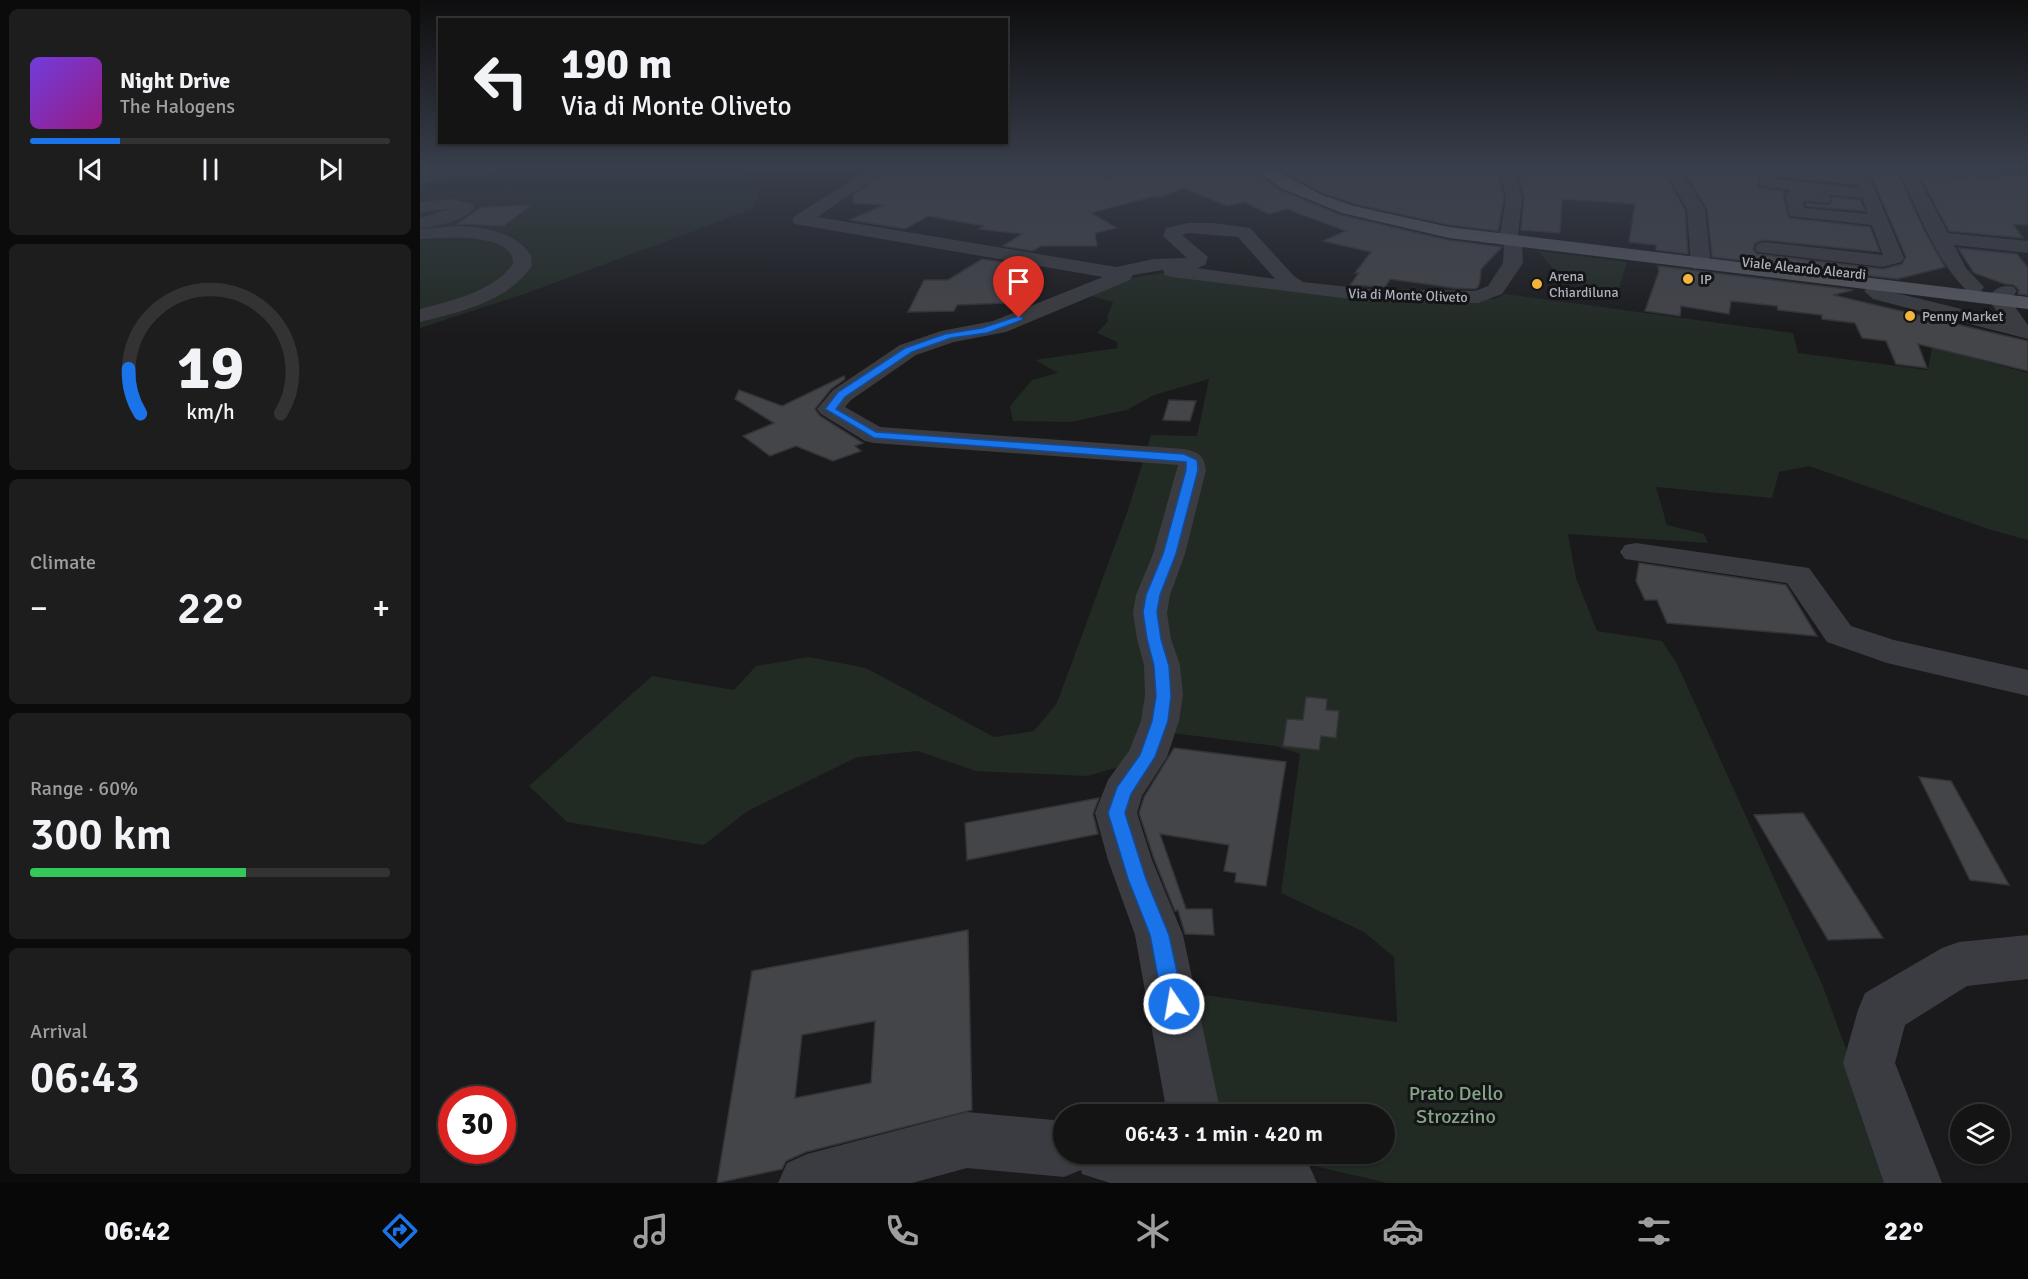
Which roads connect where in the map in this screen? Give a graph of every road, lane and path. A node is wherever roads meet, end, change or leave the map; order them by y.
1 (820, 223) edge
2 (1405, 223) edge
3 (1435, 223) edge
4 (1512, 223) edge
5 (1697, 223) edge
6 (1838, 223) edge
7 (1885, 223) edge
8 (1932, 223) edge
9 (420, 234) edge
10 (1939, 238) junction
11 (1510, 239) junction
12 (2026, 239) edge
13 (1764, 248) dead end
14 (1834, 256) junction
15 (1700, 261) junction
16 (1119, 275) junction
17 (1881, 286) junction
18 (1974, 287) junction
19 (1298, 288) junction
20 (1931, 292) junction
21 (2028, 294) edge
22 (2003, 296) junction
23 (2028, 303) edge
24 (420, 316) edge
25 (2024, 330) edge
26 (1636, 552) dead end
27 (2028, 683) edge
28 (2028, 957) edge
29 (1192, 1104) edge
30 (1053, 1148) edge
31 (1245, 1164) edge
32 (807, 1183) edge
33 (1288, 1183) edge
34 (1913, 1183) edge

1 - 16 street, Via di Monte Oliveto
2 - 11 main road
3 - 11 main road
4 - 11 street, Via di Monte Oliveto
5 - 15 street
6 - 14 street
7 - 14 street
8 - 10 street
9 - 24 street
10 - 12 street
10 - 18 street
11 - 15 main road, Viale Aleardo Aleardi
11 - 19 street, Via di Monte Oliveto
13 - 14 street
15 - 17 main road, Viale Aleardo Aleardi
15 - 18 main road, Viale Aleardo Aleardi
16 - 19 street, Via di Monte Oliveto
16 - 19 street, Via di Monte Oliveto
16 - 29 street, Via di Monte Oliveto
17 - 20 main road, Viale Aleardo Aleardi
17 - 25 street
18 - 20 street
18 - 22 main road, Viale Aleardo Aleardi
20 - 22 main road, Viale Aleardo Aleardi
21 - 22 main road, Viale Aleardo Aleardi
22 - 23 main road, Viale Aleardo Aleardi
22 - 25 street
26 - 27 street
28 - 34 street
30 - 32 street
31 - 33 street

